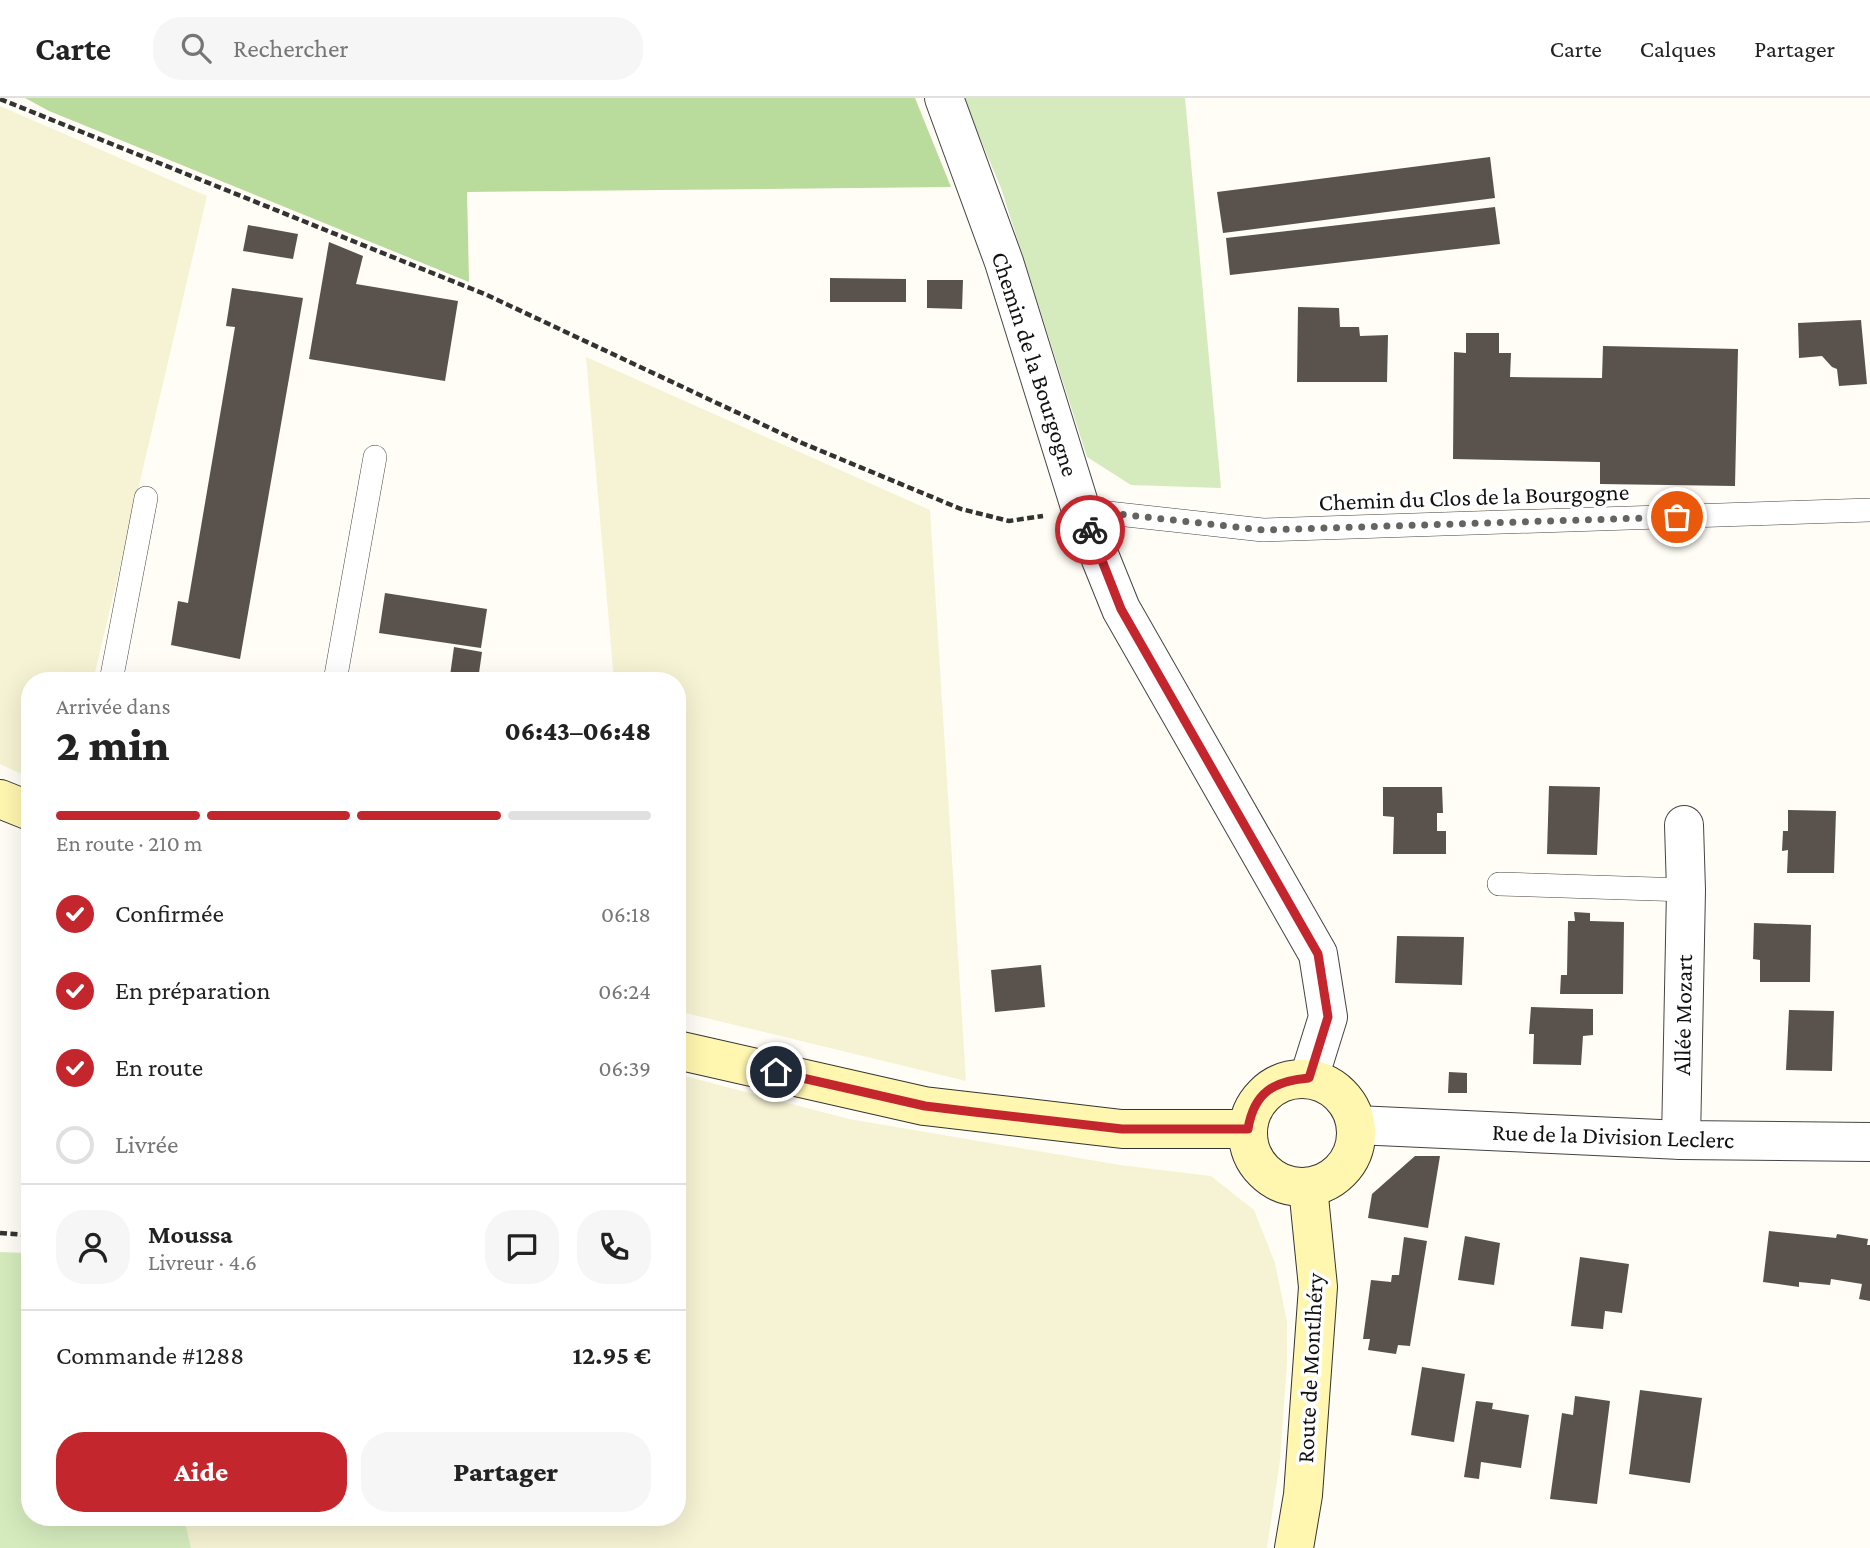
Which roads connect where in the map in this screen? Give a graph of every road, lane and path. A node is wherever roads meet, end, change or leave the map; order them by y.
1 (944, 98) edge
2 (0, 99) edge
3 (375, 457) dead end
4 (146, 498) dead end
5 (1082, 510) junction
6 (1870, 510) edge
7 (113, 672) edge
8 (337, 672) edge
9 (0, 799) edge
10 (21, 807) edge
11 (1684, 825) dead end
12 (1499, 884) dead end
13 (1686, 890) junction
14 (686, 1052) edge
15 (1309, 1078) junction
16 (1356, 1125) junction
17 (1248, 1129) junction
18 (1681, 1140) junction
19 (1870, 1142) edge
20 (1308, 1187) junction
21 (0, 1233) edge
22 (21, 1235) edge
23 (1294, 1548) edge

1 - 5 street, Chemin de la Bourgogne
2 - 5 path
3 - 8 lane
4 - 7 lane
5 - 6 lane, Chemin du Clos de la Bourgogne
5 - 15 street, Chemin de la Bourgogne
9 - 10 main road
11 - 13 street, Allée Mozart
12 - 13 lane
13 - 18 street, Allée Mozart
14 - 17 main road
15 - 16 main road
15 - 17 main road
16 - 18 street, Rue de la Division Leclerc
16 - 20 main road
17 - 20 main road
18 - 19 street, Rue de la Division Leclerc
20 - 23 main road, Route de Montlhéry
21 - 22 path

